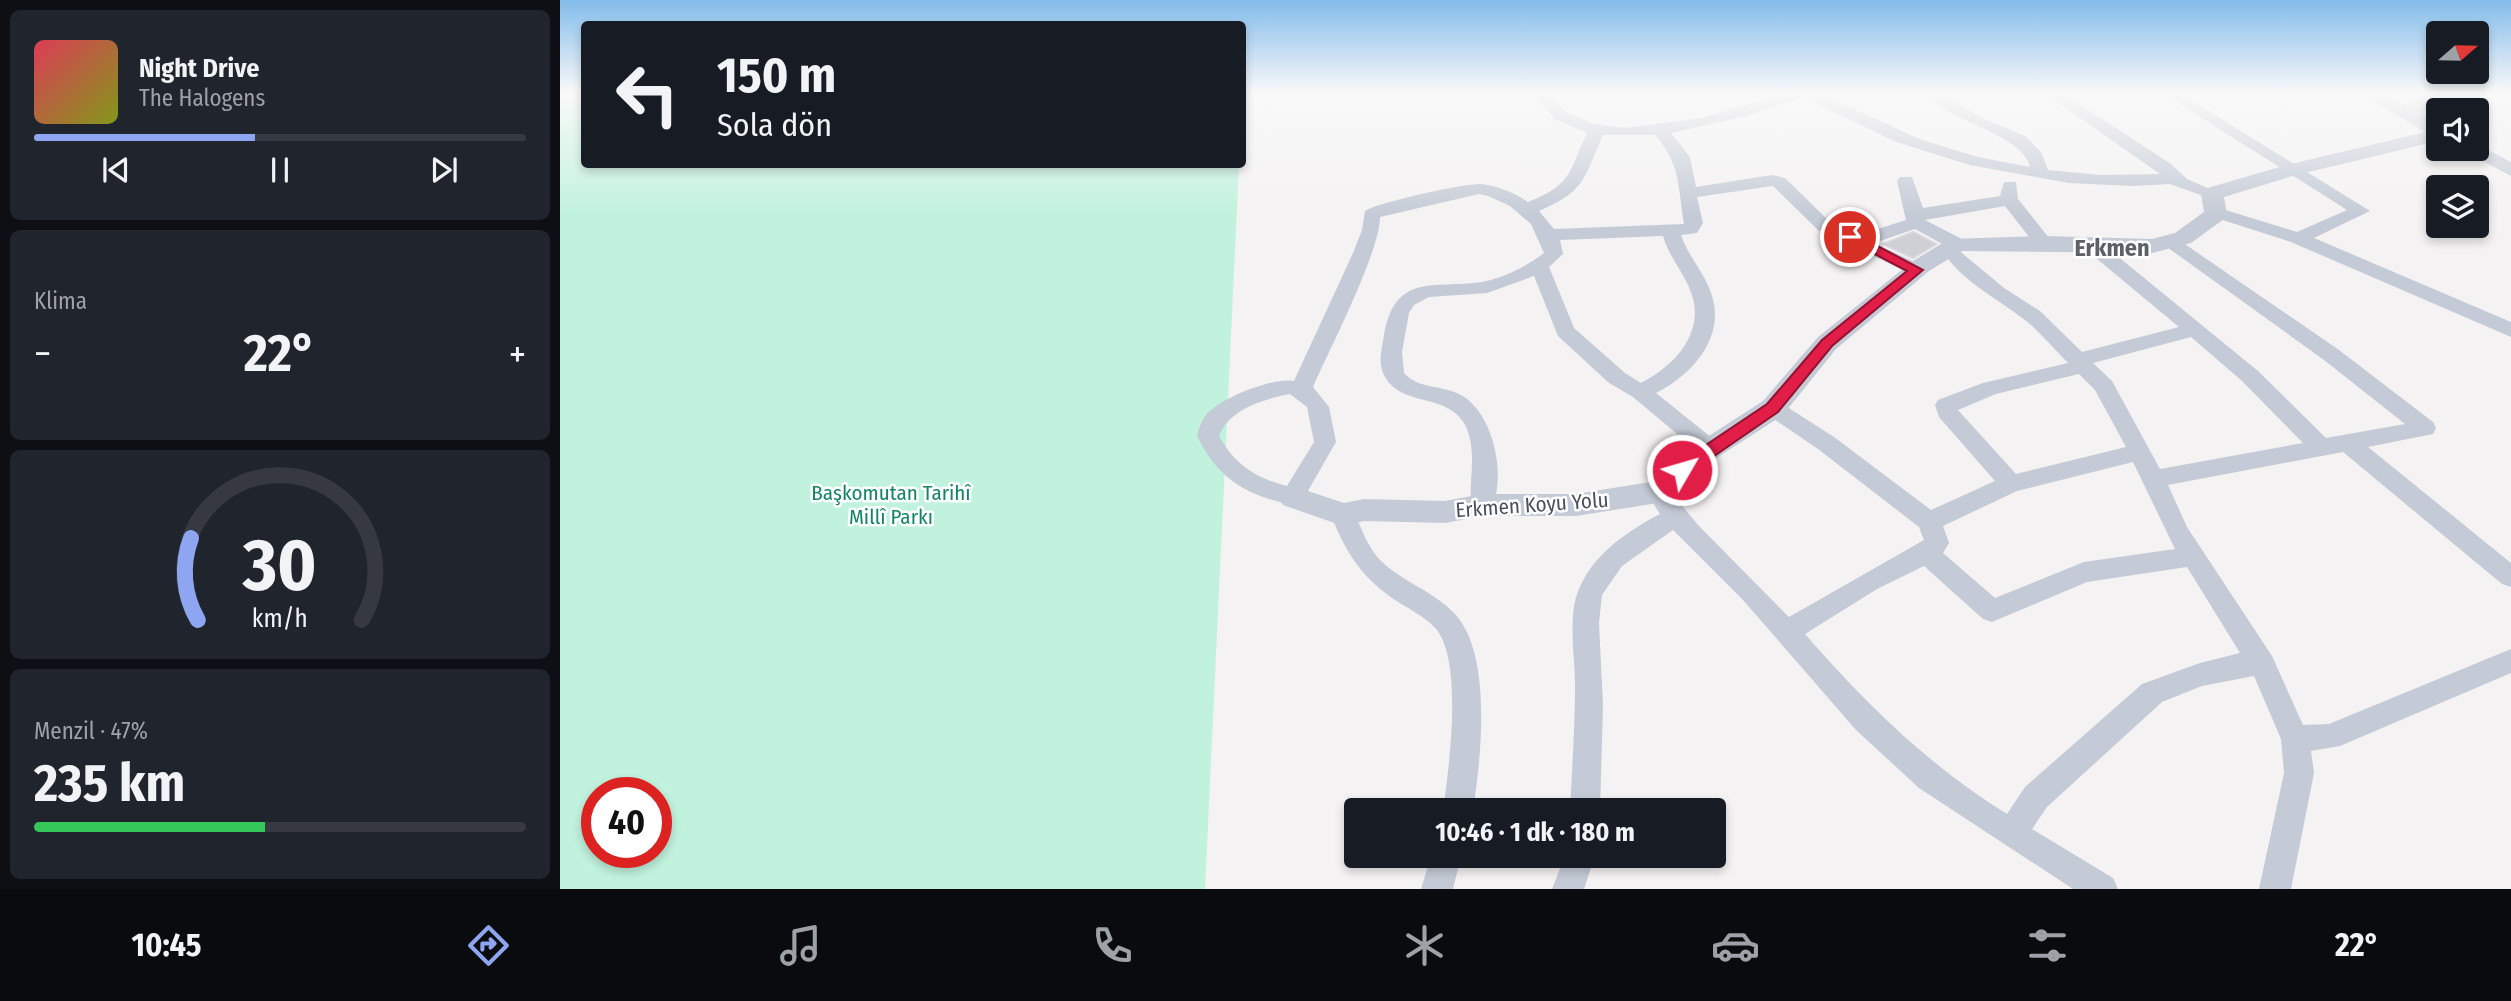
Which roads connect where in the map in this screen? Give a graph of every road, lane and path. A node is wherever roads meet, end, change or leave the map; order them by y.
1 (1595, 133) edge
2 (1662, 133) edge
3 (1894, 133) edge
4 (2003, 133) edge
5 (2113, 133) edge
6 (2233, 133) edge
7 (2426, 136) edge
8 (2489, 158) edge
9 (2008, 169) junction
10 (2290, 170) junction
11 (2511, 170) edge
12 (2040, 172) junction
13 (2169, 175) junction
14 (1906, 181) dead end
15 (1690, 193) junction
16 (2008, 200) junction
17 (2214, 203) junction
18 (1527, 209) junction
19 (1916, 219) junction
20 (1671, 232) junction
21 (1551, 235) junction
22 (2298, 238) junction
23 (1860, 241) junction
24 (2169, 242) junction
25 (2044, 243) junction
26 (2092, 245) junction
27 (1954, 247) junction
28 (1539, 268) junction
29 (1916, 270) junction
30 (2194, 330) junction
31 (2511, 330) edge
32 (2081, 363) junction
33 (1302, 388) junction
34 (1641, 392) junction
35 (1773, 408) junction
36 (2349, 444) junction
37 (1709, 448) junction
38 (2322, 448) junction
39 (2140, 452) junction
40 (2154, 479) junction
41 (2011, 484) junction
42 (1658, 492) junction
43 (1293, 497) junction
44 (1482, 505) junction
45 (1343, 515) junction
46 (1676, 517) junction
47 (1929, 522) junction
48 (1926, 553) junction
49 (2194, 556) junction
50 (2511, 577) edge
51 (1787, 632) junction
52 (2511, 661) edge
53 (2262, 664) junction
54 (2295, 739) junction
55 (1460, 798) edge
56 (1585, 798) edge
57 (2013, 832) junction
58 (1443, 868) edge
59 (1575, 868) edge
60 (1437, 889) edge
61 (1567, 889) edge
62 (2102, 889) edge
63 (2275, 889) edge

1 - 18 street
2 - 15 street
3 - 9 street
4 - 12 street
5 - 13 street
6 - 10 street
7 - 10 street
8 - 11 street
9 - 12 street
9 - 16 street
10 - 17 street
10 - 22 street
12 - 13 street
13 - 17 street
14 - 19 street
15 - 20 street
15 - 23 street
16 - 19 street
16 - 25 street
17 - 22 street
17 - 24 street
18 - 21 street
18 - 33 street
19 - 23 street
19 - 27 street
20 - 21 street
20 - 34 street
21 - 28 street
22 - 31 street
23 - 29 street
24 - 26 street
24 - 36 street
25 - 26 street
25 - 27 street
26 - 30 street
27 - 29 street
27 - 32 street
28 - 34 street
28 - 44 street
29 - 35 street
30 - 32 street
30 - 38 street
32 - 39 street
32 - 41 street
33 - 43 street
33 - 43 street
34 - 37 street
35 - 37 street
35 - 47 street
36 - 38 street
36 - 50 street
37 - 42 street
38 - 40 street
39 - 40 street
39 - 41 street
40 - 49 street
41 - 47 street
42 - 44 street, Erkmen Koyu Yolu
42 - 46 street
43 - 45 street, Erkmen Koyu Yolu
44 - 45 street, Erkmen Koyu Yolu
45 - 55 street
46 - 51 street
46 - 56 street
47 - 48 street
48 - 49 street
48 - 51 street
49 - 53 street
51 - 57 street
52 - 54 street
53 - 54 street
53 - 57 street
54 - 63 street
57 - 62 street
58 - 60 street
59 - 61 street

